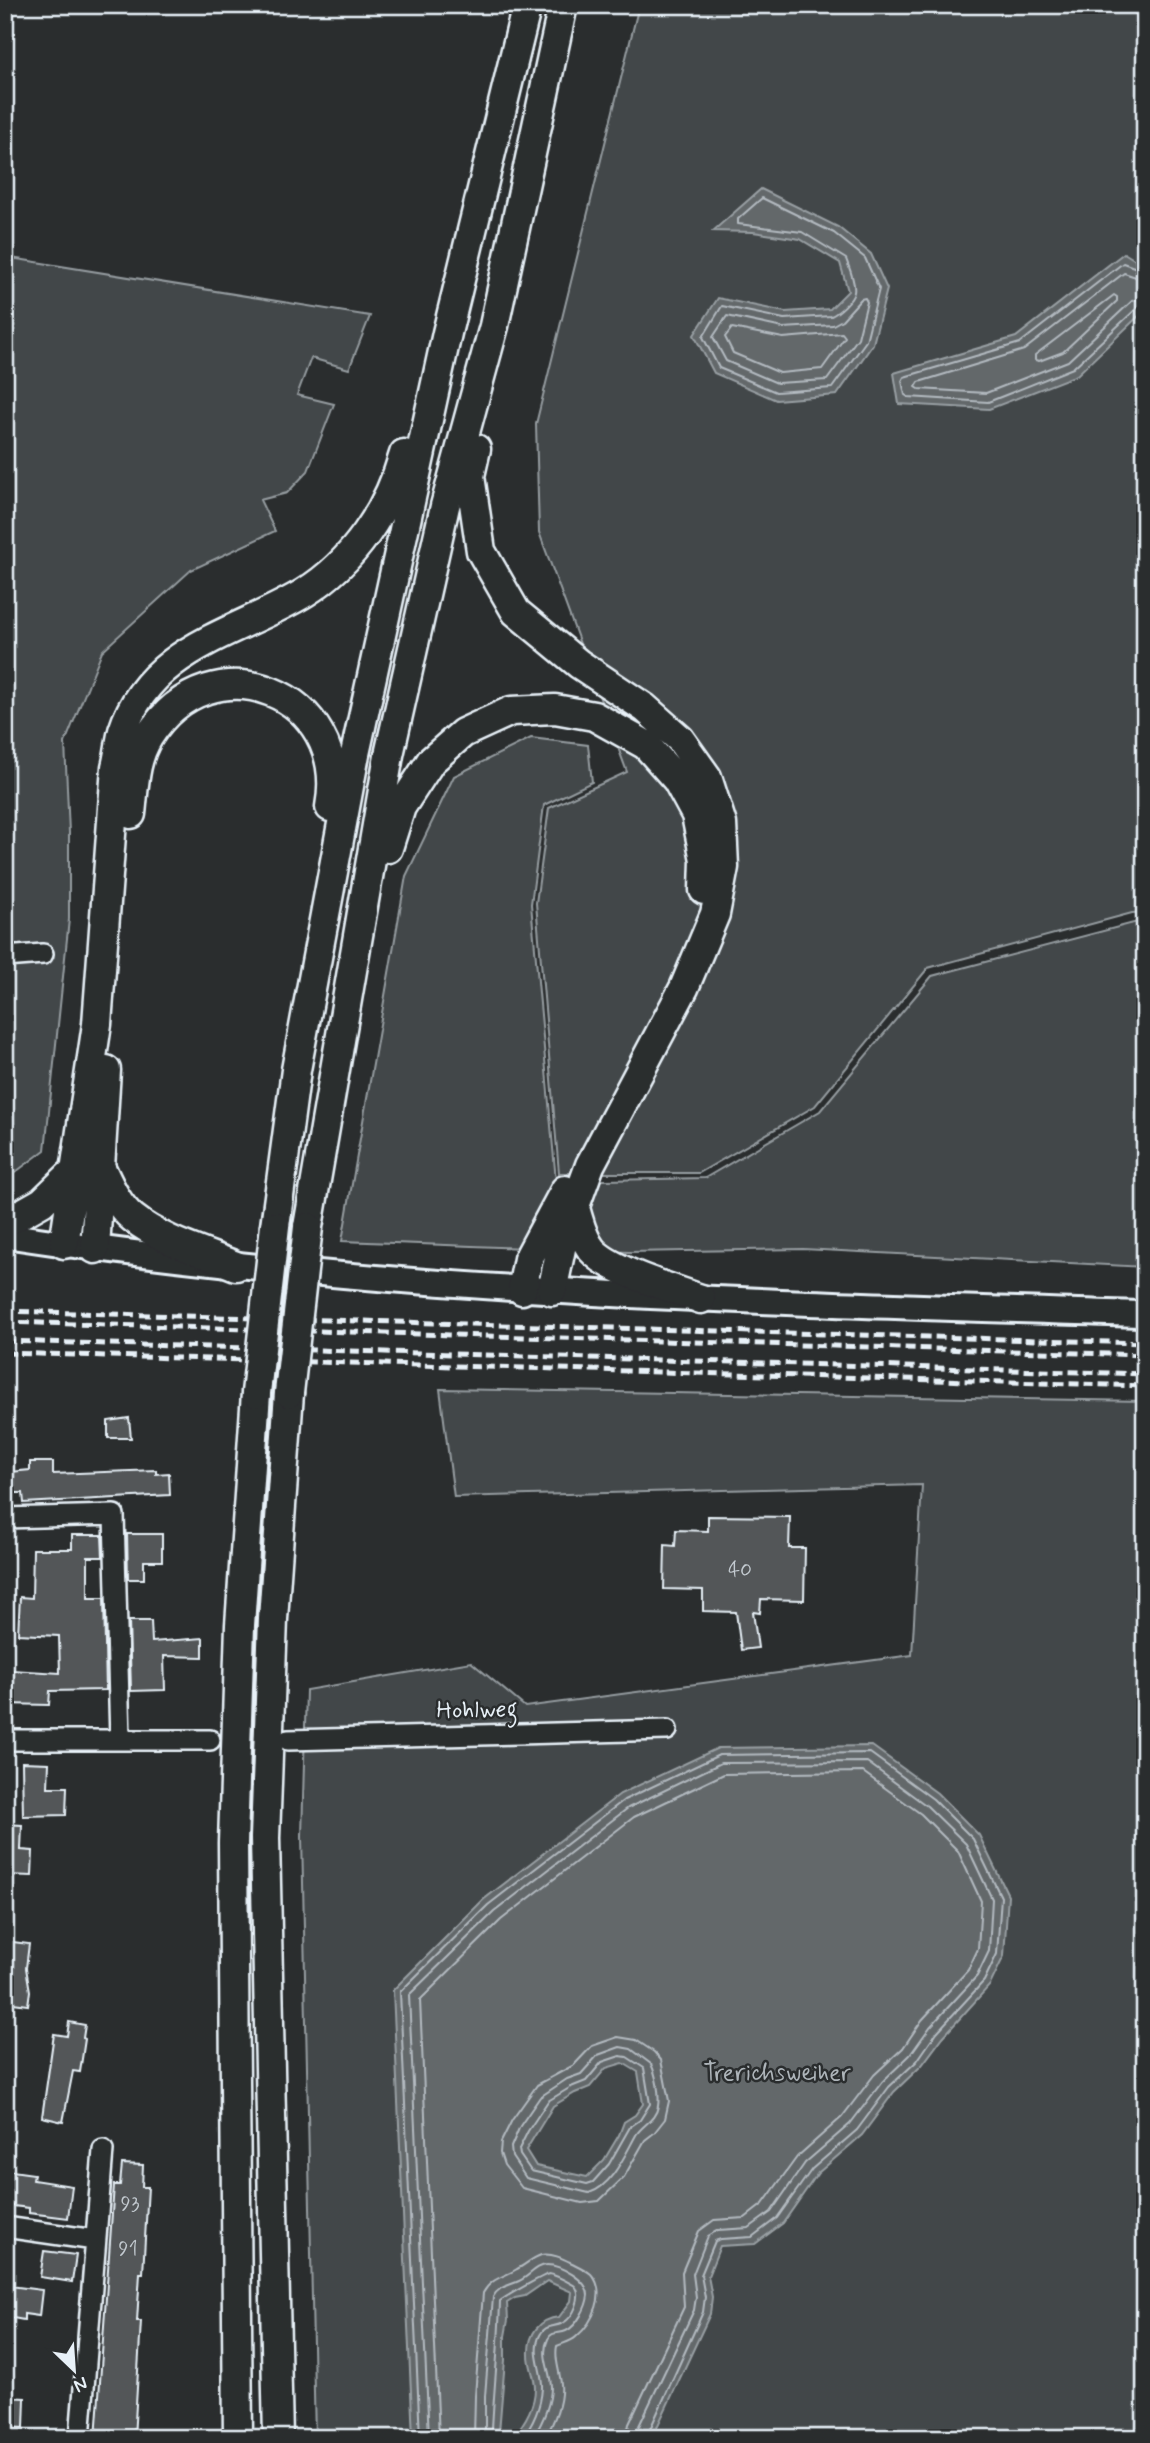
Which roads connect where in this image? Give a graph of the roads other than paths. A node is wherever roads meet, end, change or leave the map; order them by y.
1 (527, 5) edge
2 (563, 5) edge
3 (494, 326) junction
4 (447, 333) junction
5 (327, 910) junction
6 (357, 940) junction
7 (43, 954) dead end
8 (5, 957) edge
9 (88, 1169) junction
10 (574, 1205) junction
11 (5, 1223) edge
12 (5, 1235) edge
13 (64, 1244) junction
14 (95, 1249) junction
15 (236, 1266) junction
16 (522, 1290) junction
17 (552, 1291) junction
18 (701, 1299) junction
19 (1145, 1314) edge
20 (5, 1517) edge
21 (667, 1730) dead end
22 (5, 1740) edge
23 (120, 1740) junction
24 (210, 1740) dead end
25 (288, 1740) dead end
26 (103, 2150) dead end
27 (5, 2227) edge
28 (95, 2240) junction
29 (80, 2438) edge
30 (239, 2438) edge
31 (278, 2438) edge

1 - 4 highway
2 - 3 highway
3 - 6 highway
3 - 10 highway
4 - 5 highway
4 - 9 highway
5 - 9 highway
5 - 30 highway, bridge
6 - 16 highway
6 - 31 highway, bridge
7 - 8 street
9 - 11 highway
9 - 13 highway
9 - 14 highway
9 - 15 highway
10 - 17 highway
10 - 18 highway
12 - 13 main road
13 - 14 main road
14 - 15 main road
15 - 16 main road
16 - 17 main road
17 - 18 main road
18 - 19 main road
20 - 23 street
21 - 25 street, Hohlweg
22 - 23 street
23 - 24 street
26 - 28 street
27 - 28 street
28 - 29 street

